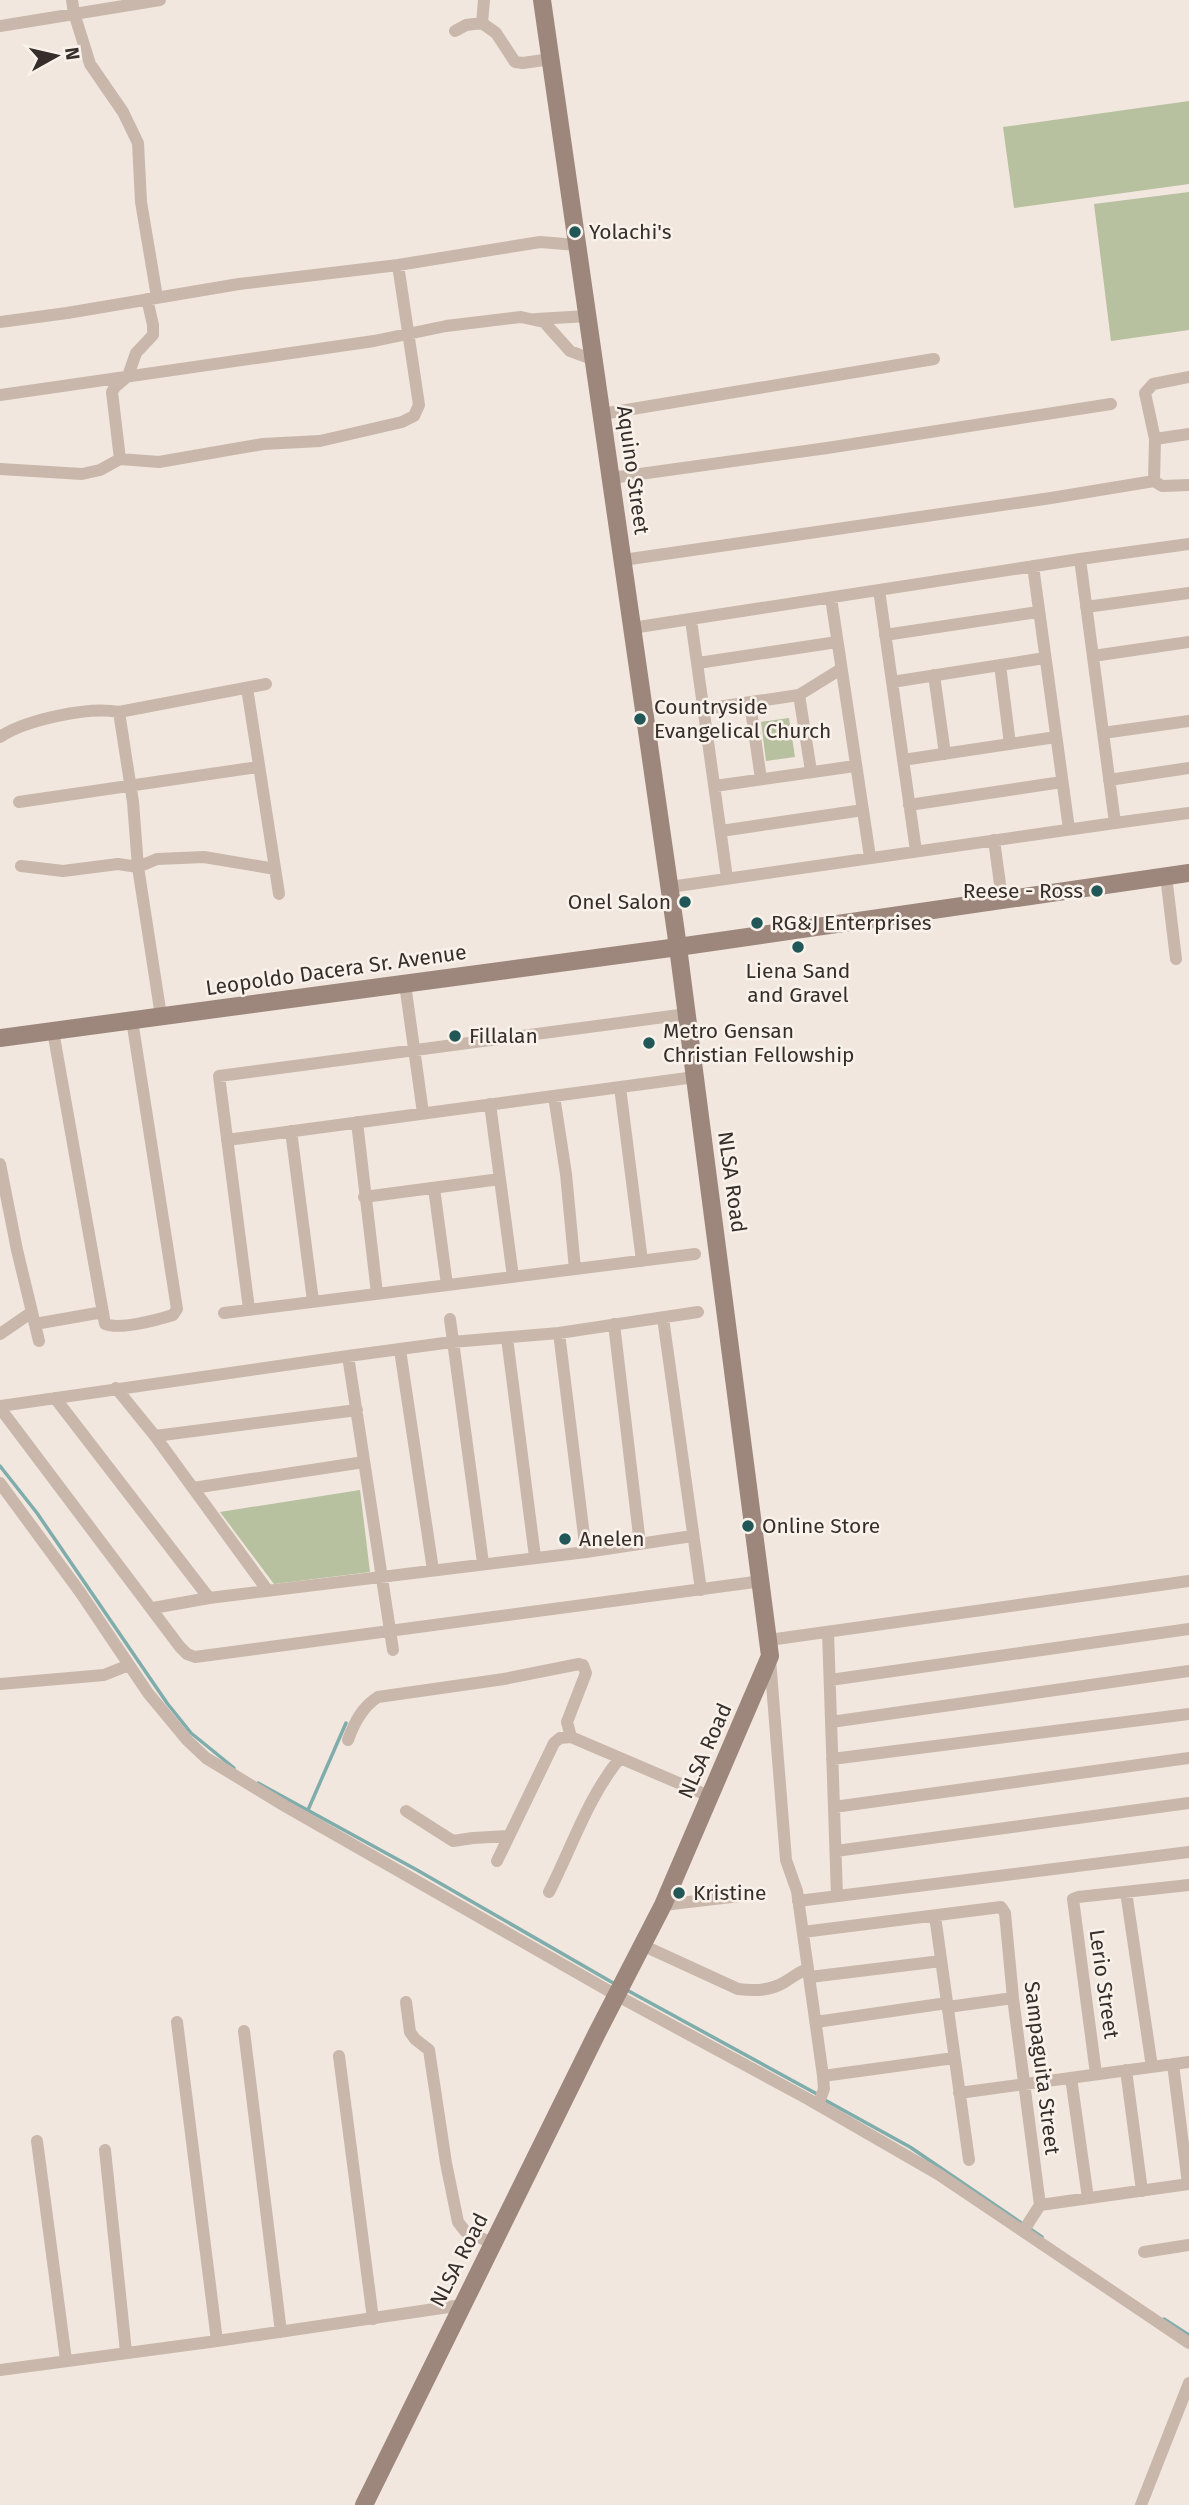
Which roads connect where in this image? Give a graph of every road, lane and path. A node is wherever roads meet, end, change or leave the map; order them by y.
1 (160, 0) edge
2 (484, 0) edge
3 (542, 0) edge
4 (73, 7) edge
5 (482, 23) junction
6 (0, 26) edge
7 (455, 30) dead end
8 (551, 59) junction
9 (578, 245) junction
10 (398, 265) junction
11 (152, 298) junction
12 (588, 316) junction
13 (536, 319) junction
14 (0, 322) edge
15 (409, 334) junction
16 (934, 359) dead end
17 (594, 360) junction
18 (128, 376) junction
19 (1189, 377) edge
20 (0, 396) edge
21 (1111, 404) dead end
22 (602, 414) junction
23 (1189, 434) edge
24 (1154, 439) junction
25 (120, 459) junction
26 (0, 469) edge
27 (611, 478) junction
28 (1154, 481) junction
29 (1189, 485) edge
30 (1189, 544) edge
31 (1080, 559) junction
32 (623, 560) junction
33 (1033, 566) junction
34 (879, 590) junction
35 (1189, 593) edge
36 (831, 598) junction
37 (1086, 607) junction
38 (1038, 612) junction
39 (691, 620) junction
40 (632, 628) junction
41 (885, 635) junction
42 (837, 642) junction
43 (1189, 642) edge
44 (1093, 656) junction
45 (1045, 657) junction
46 (698, 663) junction
47 (1000, 665) junction
48 (841, 669) junction
49 (934, 675) junction
50 (891, 681) junction
51 (266, 684) dead end
52 (247, 688) junction
53 (799, 695) junction
54 (750, 703) junction
55 (704, 709) junction
56 (118, 712) junction
57 (1189, 721) edge
58 (1103, 733) junction
59 (0, 737) edge
60 (1056, 737) junction
61 (1010, 744) junction
62 (945, 754) junction
63 (902, 760) junction
64 (856, 766) junction
65 (258, 767) junction
66 (1189, 768) edge
67 (811, 771) junction
68 (761, 779) junction
69 (1109, 780) junction
70 (1062, 782) junction
71 (715, 786) junction
72 (131, 787) junction
73 (19, 802) dead end
74 (909, 805) junction
75 (863, 810) junction
76 (1189, 813) edge
77 (1115, 823) junction
78 (1069, 829) junction
79 (721, 831) junction
80 (994, 840) junction
81 (916, 851) junction
82 (870, 857) junction
83 (21, 866) dead end
84 (138, 867) junction
85 (275, 869) junction
86 (1189, 873) edge
87 (1166, 876) junction
88 (727, 878) junction
89 (670, 887) junction
90 (279, 894) dead end
91 (1002, 899) junction
92 (678, 947) junction
93 (1176, 959) dead end
94 (405, 984) junction
95 (687, 1014) junction
96 (161, 1016) junction
97 (132, 1020) junction
98 (52, 1031) junction
99 (0, 1038) edge
100 (414, 1050) junction
101 (695, 1077) junction
102 (620, 1087) junction
103 (554, 1096) junction
104 (490, 1104) junction
105 (423, 1114) junction
106 (357, 1122) junction
107 (290, 1131) junction
108 (227, 1140) junction
109 (0, 1164) edge
110 (500, 1179) junction
111 (434, 1188) junction
112 (364, 1197) junction
113 (4, 1205) edge
114 (695, 1254) dead end
115 (642, 1261) junction
116 (575, 1269) junction
117 (513, 1276) junction
118 (447, 1285) junction
119 (377, 1293) junction
120 (313, 1301) junction
121 (249, 1309) junction
122 (103, 1312) junction
123 (698, 1312) dead end
124 (224, 1313) dead end
125 (34, 1318) junction
126 (663, 1318) junction
127 (450, 1320) dead end
128 (614, 1324) junction
129 (559, 1333) junction
130 (0, 1334) edge
131 (507, 1338) junction
132 (39, 1341) dead end
133 (452, 1342) junction
134 (400, 1350) junction
135 (348, 1356) junction
136 (116, 1388) junction
137 (55, 1398) junction
138 (0, 1407) edge
139 (357, 1409) junction
140 (155, 1436) junction
141 (364, 1462) junction
142 (0, 1483) edge
143 (193, 1488) junction
144 (692, 1536) junction
145 (640, 1544) junction
146 (586, 1552) junction
147 (535, 1557) junction
148 (483, 1563) junction
149 (433, 1570) junction
150 (382, 1577) junction
151 (762, 1581) junction
152 (1189, 1581) edge
153 (701, 1590) junction
154 (268, 1591) junction
155 (209, 1598) junction
156 (153, 1608) junction
157 (1189, 1629) edge
158 (390, 1631) junction
159 (828, 1632) junction
160 (769, 1648) junction
161 (393, 1650) dead end
162 (129, 1665) junction
163 (1189, 1671) edge
164 (830, 1680) junction
165 (0, 1684) edge
166 (1189, 1714) edge
167 (831, 1722) junction
168 (571, 1737) junction
169 (348, 1740) dead end
170 (620, 1758) junction
171 (1189, 1758) edge
172 (832, 1759) junction
173 (709, 1796) junction
174 (1189, 1803) edge
175 (834, 1807) junction
176 (406, 1811) dead end
177 (508, 1836) junction
178 (836, 1851) junction
179 (1189, 1852) edge
180 (497, 1861) dead end
181 (1189, 1885) edge
182 (549, 1892) dead end
183 (1126, 1892) junction
184 (740, 1896) dead end
185 (837, 1896) junction
186 (798, 1901) junction
187 (663, 1905) junction
188 (935, 1916) junction
189 (803, 1932) junction
190 (642, 1945) junction
191 (941, 1961) junction
192 (809, 1973) junction
193 (619, 1989) junction
194 (1013, 1998) junction
195 (406, 2002) dead end
196 (947, 2005) junction
197 (177, 2022) dead end
198 (816, 2022) junction
199 (244, 2031) dead end
200 (339, 2056) dead end
201 (954, 2058) junction
202 (1189, 2062) edge
203 (1173, 2064) junction
204 (1152, 2067) junction
205 (1126, 2070) junction
206 (1096, 2074) junction
207 (1070, 2078) junction
208 (1024, 2084) junction
209 (821, 2092) junction
210 (959, 2093) junction
211 (37, 2141) dead end
212 (105, 2150) dead end
213 (970, 2160) dead end
214 (1189, 2184) edge
215 (1142, 2191) junction
216 (1088, 2198) junction
217 (1040, 2205) junction
218 (1024, 2230) junction
219 (492, 2243) junction
220 (1189, 2245) edge
221 (1144, 2252) dead end
222 (462, 2305) junction
223 (373, 2319) junction
224 (281, 2332) junction
225 (217, 2341) junction
226 (1189, 2343) edge
227 (127, 2352) junction
228 (66, 2360) junction
229 (0, 2370) edge
230 (1189, 2383) edge
231 (364, 2505) edge
232 (1142, 2505) edge

1 - 4 street
2 - 5 street
3 - 8 main road, Aquino Street
4 - 6 street
4 - 11 street
5 - 7 street
5 - 8 street
8 - 9 main road, Aquino Street
9 - 10 street
9 - 12 main road, Aquino Street
10 - 11 street
10 - 15 street
11 - 14 street
11 - 18 street
12 - 13 street
12 - 17 main road, Aquino Street
13 - 15 street
13 - 17 street
15 - 18 street
15 - 25 street
16 - 22 street
17 - 22 main road, Aquino Street
18 - 20 street
18 - 25 street
19 - 24 street
21 - 27 street
22 - 27 main road, Aquino Street
23 - 24 street
24 - 28 street
25 - 26 street
27 - 32 main road, Aquino Street
28 - 29 street
28 - 32 street
30 - 31 street
31 - 33 street
31 - 37 street
32 - 40 main road, Aquino Street
33 - 34 street
33 - 38 street
34 - 36 street
34 - 41 street
35 - 37 street
36 - 39 street
36 - 42 street
37 - 44 street
38 - 41 street
38 - 45 street
39 - 40 street
39 - 46 street
40 - 89 main road, Aquino Street
41 - 50 street
42 - 46 street
42 - 48 street
43 - 44 street
44 - 58 street
45 - 47 street
45 - 60 street
46 - 55 street
47 - 49 street
47 - 61 street
48 - 53 street
48 - 64 street
49 - 50 street
49 - 62 street
50 - 63 street
51 - 52 street
52 - 56 street
52 - 65 street
53 - 54 street
53 - 67 street
54 - 55 street
54 - 68 street
55 - 71 street
56 - 59 street
56 - 72 street
57 - 58 street
58 - 69 street
60 - 61 street
60 - 70 street
61 - 62 street
62 - 63 street
63 - 74 street
64 - 67 street
64 - 75 street
65 - 72 street
65 - 85 street
66 - 69 street
67 - 68 street
68 - 71 street
69 - 77 street
70 - 74 street
70 - 78 street
71 - 79 street
72 - 73 street
72 - 84 street
74 - 81 street
75 - 79 street
75 - 82 street
76 - 77 street
77 - 78 street
78 - 80 street
79 - 88 street
80 - 81 street
80 - 91 street
81 - 82 street
82 - 88 street
83 - 84 street
84 - 85 street
84 - 96 street
85 - 90 street
86 - 87 main road, Leopoldo Dacera Sr. Avenue
87 - 91 main road, Leopoldo Dacera Sr. Avenue
87 - 93 street
88 - 89 street
89 - 92 main road, Aquino Street
91 - 92 main road, Leopoldo Dacera Sr. Avenue
92 - 94 main road, Leopoldo Dacera Sr. Avenue
92 - 95 main road, NLSA Road
94 - 96 main road, Leopoldo Dacera Sr. Avenue
94 - 100 street
95 - 100 street
95 - 101 main road, NLSA Road
96 - 97 main road, Leopoldo Dacera Sr. Avenue
97 - 98 main road, Leopoldo Dacera Sr. Avenue
97 - 122 street
98 - 99 main road, Leopoldo Dacera Sr. Avenue
98 - 122 street
100 - 105 street
100 - 108 street
101 - 102 street
101 - 151 main road, NLSA Road
102 - 103 street
102 - 115 street
103 - 104 street
103 - 116 street
104 - 105 street
104 - 110 street
105 - 106 street
106 - 107 street
106 - 112 street
107 - 108 street
107 - 120 street
108 - 121 street
109 - 113 street
110 - 111 street
110 - 117 street
111 - 112 street
111 - 118 street
112 - 119 street
113 - 125 street
114 - 115 street
115 - 116 street
116 - 117 street
117 - 118 street
118 - 119 street
119 - 120 street
120 - 121 street
121 - 124 street
122 - 125 street
123 - 126 street
125 - 130 street
125 - 132 street
126 - 128 street
126 - 144 street
127 - 133 street
128 - 129 street
128 - 145 street
129 - 131 street
129 - 146 street
131 - 133 street
131 - 147 street
133 - 134 street
133 - 148 street
134 - 135 street
134 - 149 street
135 - 136 street
135 - 139 street
136 - 137 street
136 - 140 street
137 - 138 street
137 - 155 street
138 - 156 street
139 - 140 street
139 - 141 street
140 - 143 street
141 - 143 street
141 - 150 street
142 - 162 street
143 - 154 street
144 - 145 street
144 - 153 street
145 - 146 street
146 - 147 street
147 - 148 street
148 - 149 street
149 - 150 street
150 - 154 street
150 - 158 street
151 - 153 street
151 - 160 main road, NLSA Road
152 - 159 street
153 - 158 street
154 - 155 street
155 - 156 street
156 - 158 street
157 - 164 street
158 - 161 street
159 - 160 street
159 - 164 street
160 - 173 main road, NLSA Road
160 - 186 street
162 - 165 street
162 - 193 street
163 - 167 street
164 - 167 street
166 - 172 street
167 - 172 street
168 - 169 street
168 - 170 street
168 - 177 street
170 - 173 street
170 - 182 street
171 - 175 street
172 - 175 street
173 - 187 main road, NLSA Road
174 - 178 street
175 - 178 street
176 - 177 street
177 - 180 street
178 - 185 street
179 - 185 street
181 - 183 street
183 - 204 street
183 - 206 street, Lerio Street
184 - 187 street
185 - 186 street
186 - 189 street
187 - 190 main road, NLSA Road
188 - 189 street
188 - 191 street
188 - 194 street, Sampaguita Street
189 - 192 street
190 - 192 street
190 - 193 main road, NLSA Road
191 - 192 street
191 - 196 street
192 - 198 street
193 - 209 street
193 - 219 main road, NLSA Road
194 - 196 street
194 - 208 street, Sampaguita Street
195 - 219 street
196 - 198 street
196 - 201 street
197 - 225 street
198 - 209 street
199 - 224 street
200 - 223 street
201 - 209 street
201 - 210 street
202 - 203 street
203 - 204 street
203 - 214 street
204 - 205 street
205 - 206 street
205 - 215 street
206 - 207 street
207 - 208 street
207 - 216 street
208 - 210 street
208 - 217 street, Sampaguita Street
209 - 218 street
210 - 213 street
211 - 228 street
212 - 227 street
214 - 215 street
215 - 216 street
216 - 217 street
217 - 218 street
218 - 226 street
219 - 222 main road, NLSA Road
220 - 221 street
222 - 223 street
222 - 231 main road, NLSA Road
223 - 224 street
224 - 225 street
225 - 227 street
227 - 228 street
228 - 229 street
230 - 232 street

